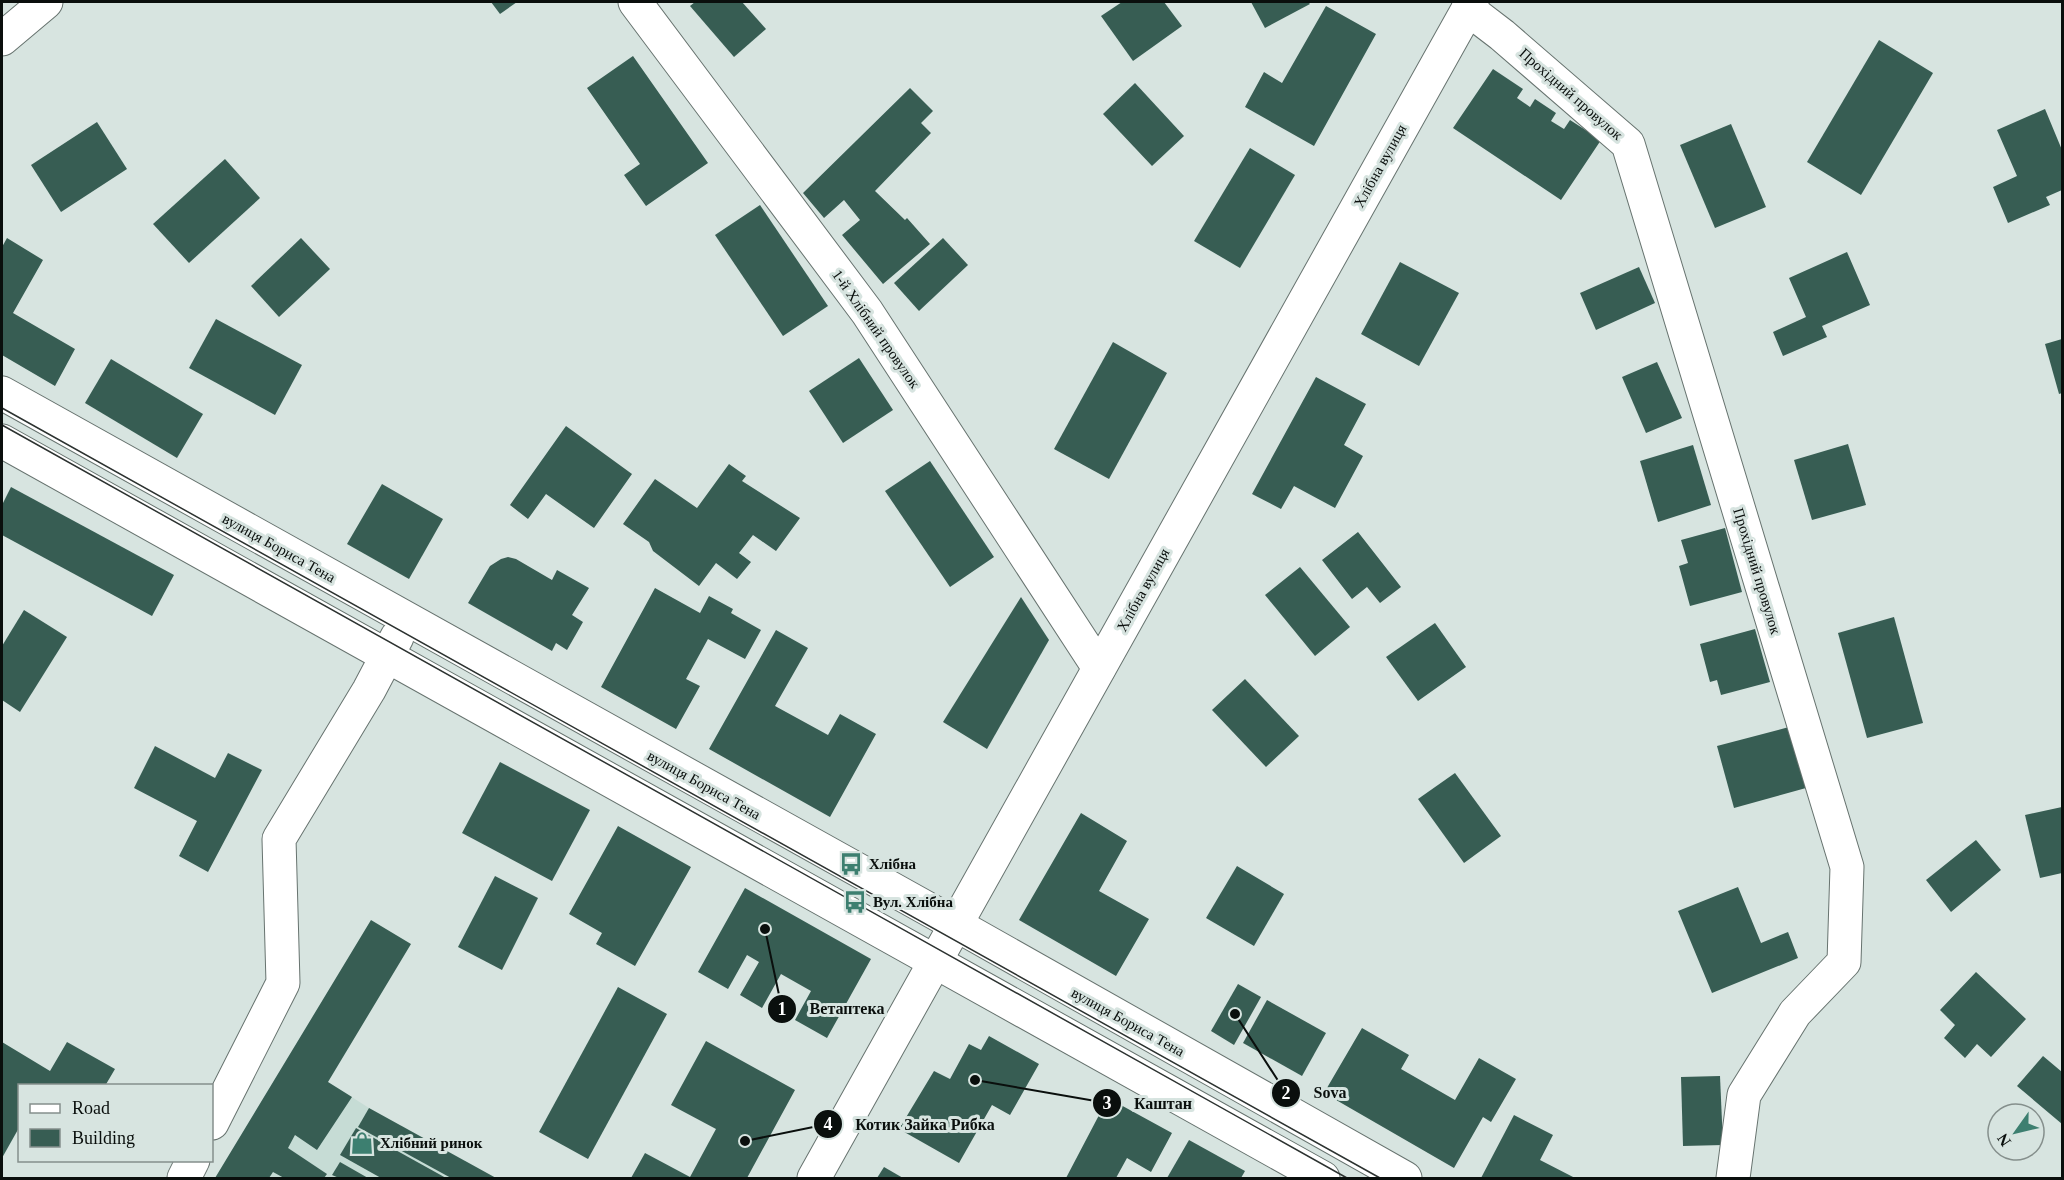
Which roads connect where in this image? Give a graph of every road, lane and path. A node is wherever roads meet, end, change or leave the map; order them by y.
1 (46, 2) edge
2 (635, 2) edge
3 (1470, 5) edge
4 (2, 39) edge
5 (2, 393) edge
6 (2, 441) edge
7 (407, 620) junction
8 (387, 657) junction
9 (1099, 668) junction
10 (955, 924) junction
11 (934, 962) junction
12 (213, 1122) edge
13 (192, 1162) edge
14 (184, 1179) edge
15 (814, 1179) edge
16 (1323, 1179) edge
17 (1406, 1179) edge
18 (1733, 1179) edge

1 - 4 street
2 - 9 street, 1-й Хлібний провулок
3 - 9 street, Хлібна вулиця
3 - 18 street, Прохідний провулок
5 - 7 street, вулиця Бориса Тена
6 - 8 street
7 - 8 street
7 - 10 street, вулиця Бориса Тена
8 - 11 street
8 - 12 street
9 - 10 street, Хлібна вулиця
10 - 11 street, Хлібна вулиця
10 - 17 street, вулиця Бориса Тена
11 - 15 street, Хлібна вулиця
11 - 16 street
13 - 14 street

